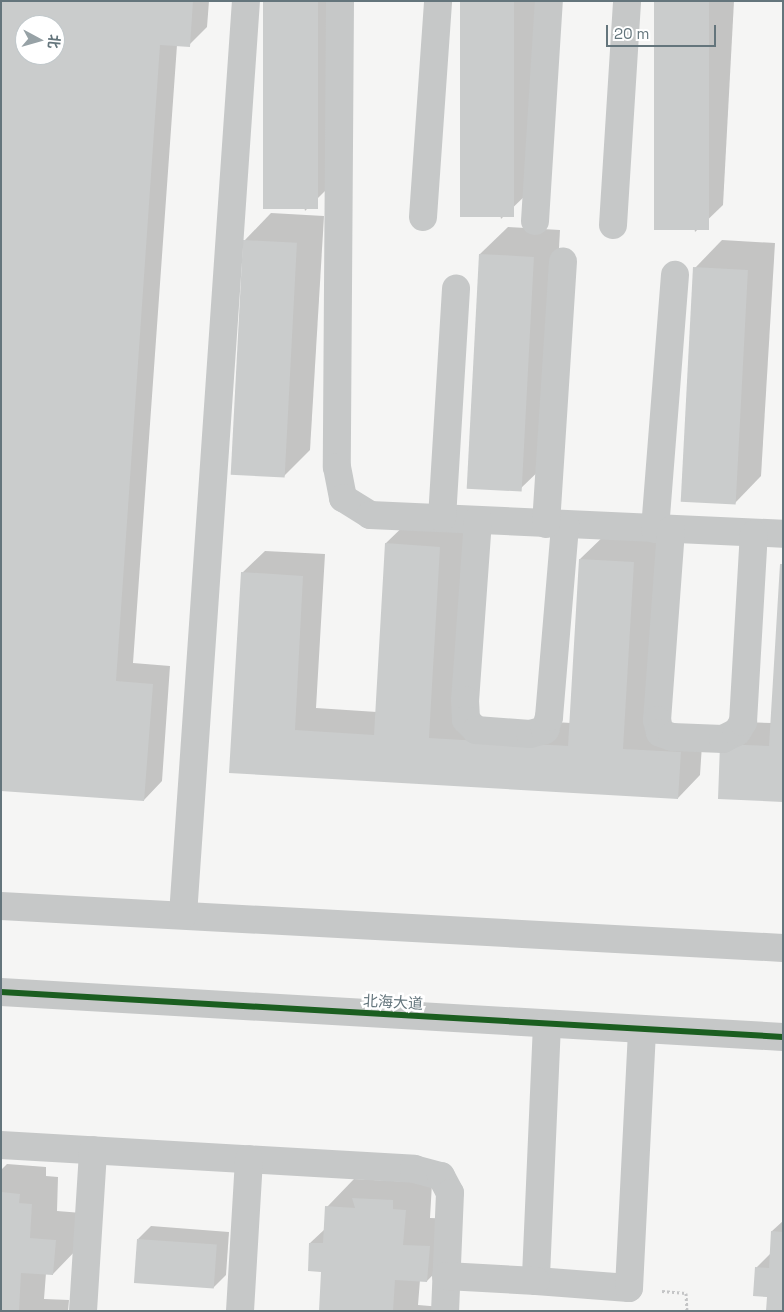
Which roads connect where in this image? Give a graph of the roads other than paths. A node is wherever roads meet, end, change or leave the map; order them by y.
1 (246, 1) edge
2 (340, 1) edge
3 (438, 1) edge
4 (549, 1) edge
5 (627, 1) edge
6 (422, 217) dead end
7 (535, 221) dead end
8 (613, 225) dead end
9 (563, 262) dead end
10 (675, 275) dead end
11 (456, 288) dead end
12 (442, 518) junction
13 (478, 520) junction
14 (556, 524) junction
15 (663, 529) junction
16 (754, 534) junction
17 (783, 534) edge
18 (1, 906) edge
19 (183, 916) junction
20 (783, 948) edge
21 (1, 992) edge
22 (547, 1024) junction
23 (642, 1029) junction
24 (783, 1037) edge
25 (1, 1145) edge
26 (93, 1150) junction
27 (249, 1159) junction
28 (446, 1276) junction
29 (536, 1281) junction
30 (83, 1311) edge
31 (240, 1311) edge
32 (445, 1311) edge

1 - 19 street
2 - 12 street
3 - 6 street
4 - 7 street
5 - 8 street
9 - 14 street
10 - 15 street
11 - 12 street
12 - 13 street
13 - 14 street
13 - 14 street
14 - 15 street
15 - 16 street
15 - 16 street
16 - 17 street
18 - 19 street
19 - 20 street
21 - 22 street, 北海大道
22 - 23 street, 北海大道
22 - 29 street
23 - 24 street, 北海大道
23 - 29 street
25 - 26 street
26 - 27 street
26 - 30 street
27 - 28 street
27 - 31 street
28 - 29 street
28 - 32 street

